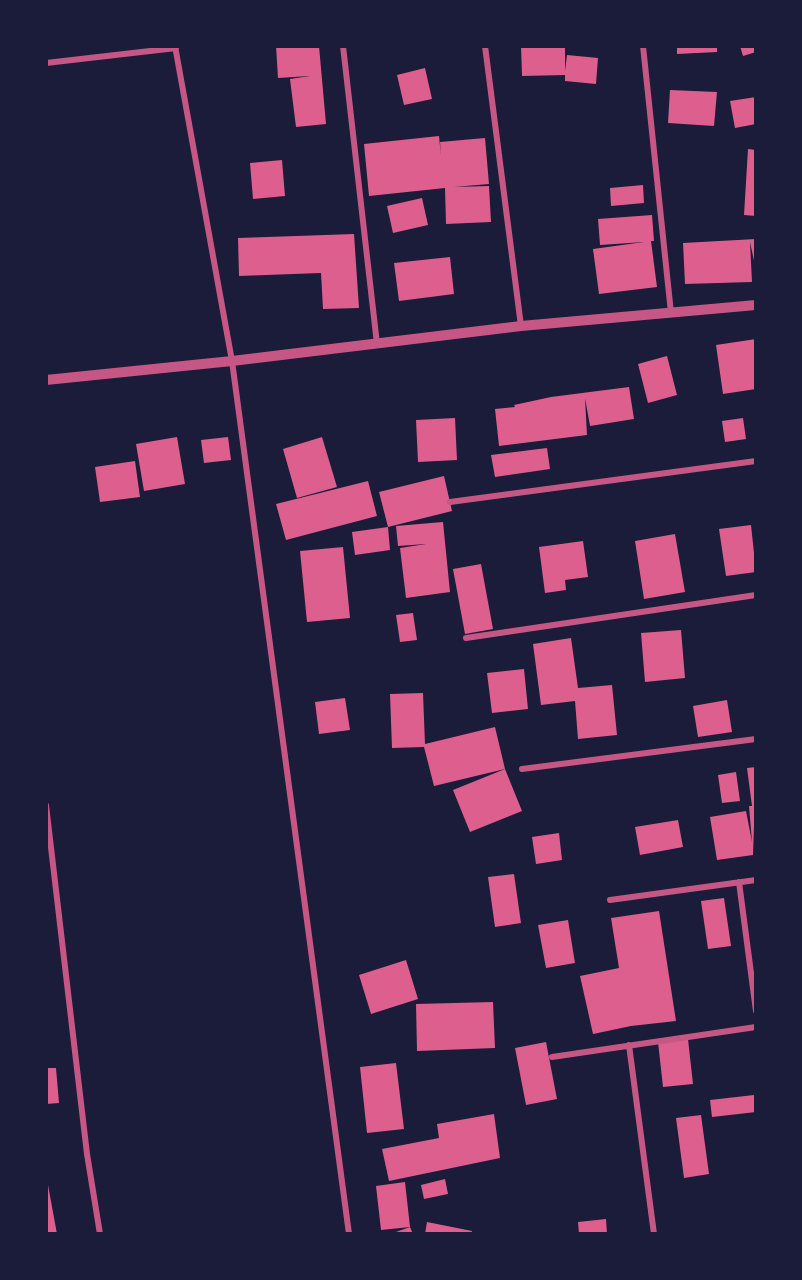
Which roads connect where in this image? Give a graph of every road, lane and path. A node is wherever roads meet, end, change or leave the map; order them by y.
1 (343, 46) edge
2 (485, 46) edge
3 (643, 46) edge
4 (176, 47) edge
5 (46, 63) edge
6 (756, 305) edge
7 (671, 313) junction
8 (521, 327) junction
9 (378, 344) junction
10 (232, 361) junction
11 (46, 380) edge
12 (756, 461) edge
13 (450, 502) dead end
14 (756, 595) edge
15 (466, 638) dead end
16 (756, 739) edge
17 (522, 769) dead end
18 (46, 805) edge
19 (50, 843) edge
20 (756, 880) edge
21 (739, 882) junction
22 (610, 900) dead end
23 (756, 1011) edge
24 (756, 1027) edge
25 (629, 1045) junction
26 (552, 1057) dead end
27 (100, 1233) edge
28 (349, 1233) edge
29 (654, 1233) edge

1 - 9 street
2 - 8 street
3 - 7 street
4 - 5 street
4 - 10 street
6 - 7 street
7 - 8 street
8 - 9 street
9 - 10 street
10 - 11 street
10 - 28 street
12 - 13 street
14 - 15 street
16 - 17 street
18 - 19 street
19 - 27 street
20 - 21 street
21 - 22 street
21 - 23 street
24 - 25 street
25 - 26 street
25 - 29 street

